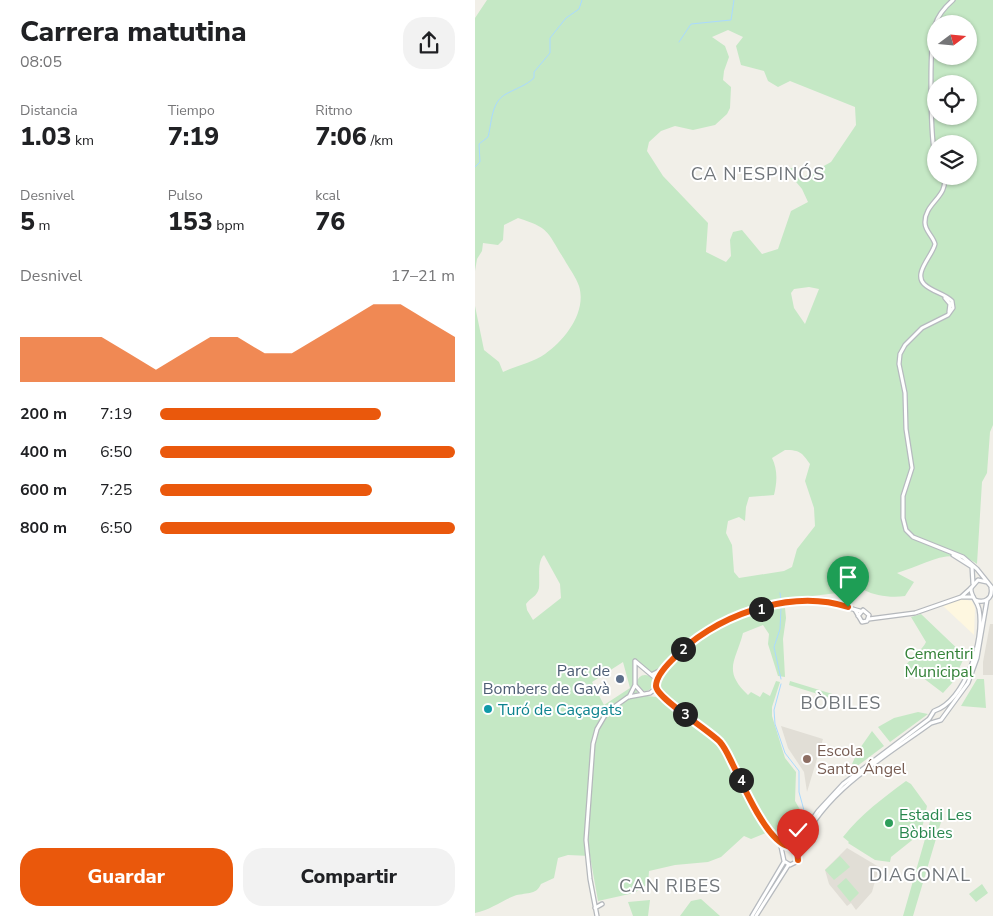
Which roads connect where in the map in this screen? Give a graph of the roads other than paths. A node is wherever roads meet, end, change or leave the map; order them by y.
1 (954, 0) edge
2 (942, 15) edge
3 (936, 65) edge
4 (932, 135) edge
5 (933, 135) edge
6 (943, 185) edge
7 (944, 185) edge
8 (988, 582) junction
9 (972, 586) junction
10 (992, 588) edge
11 (961, 597) junction
12 (974, 598) junction
13 (990, 598) edge
14 (854, 610) junction
15 (860, 611) junction
16 (858, 616) junction
17 (869, 617) junction
18 (665, 668) junction
19 (650, 673) junction
20 (635, 679) junction
21 (656, 684) junction
22 (635, 685) junction
23 (650, 693) junction
24 (643, 694) junction
25 (628, 697) junction
26 (661, 697) junction
27 (940, 710) junction
28 (943, 715) junction
29 (932, 716) junction
30 (936, 721) junction
31 (780, 842) junction
32 (790, 847) junction
33 (798, 852) junction
34 (782, 853) junction
35 (783, 861) junction
36 (789, 864) junction
37 (594, 902) junction
38 (595, 908) junction
39 (597, 916) edge
40 (754, 916) edge

1 - 2 main road
1 - 4 main road
3 - 5 main road
6 - 9 main road
7 - 8 main road
8 - 9 main road
8 - 10 main road
9 - 11 main road
9 - 12 main road
10 - 13 main road
11 - 12 main road
11 - 17 main road
12 - 13 main road
12 - 27 main road
13 - 28 main road
14 - 15 main road
14 - 16 main road
14 - 18 main road
15 - 16 main road
15 - 17 main road
16 - 17 main road
18 - 19 main road
18 - 21 main road
19 - 20 main road
19 - 20 main road
19 - 21 main road
20 - 22 main road
21 - 23 main road
21 - 26 main road
22 - 24 main road
22 - 25 main road
23 - 24 main road
23 - 26 main road
24 - 25 main road
25 - 37 main road
26 - 31 main road
27 - 28 main road
27 - 29 main road
28 - 30 main road
29 - 30 main road
29 - 32 main road
30 - 33 main road
31 - 32 main road
31 - 34 main road
32 - 33 main road
32 - 34 main road
33 - 36 main road
34 - 35 main road
35 - 36 main road
35 - 40 main road
36 - 40 main road
37 - 38 main road
37 - 38 main road
38 - 39 main road

